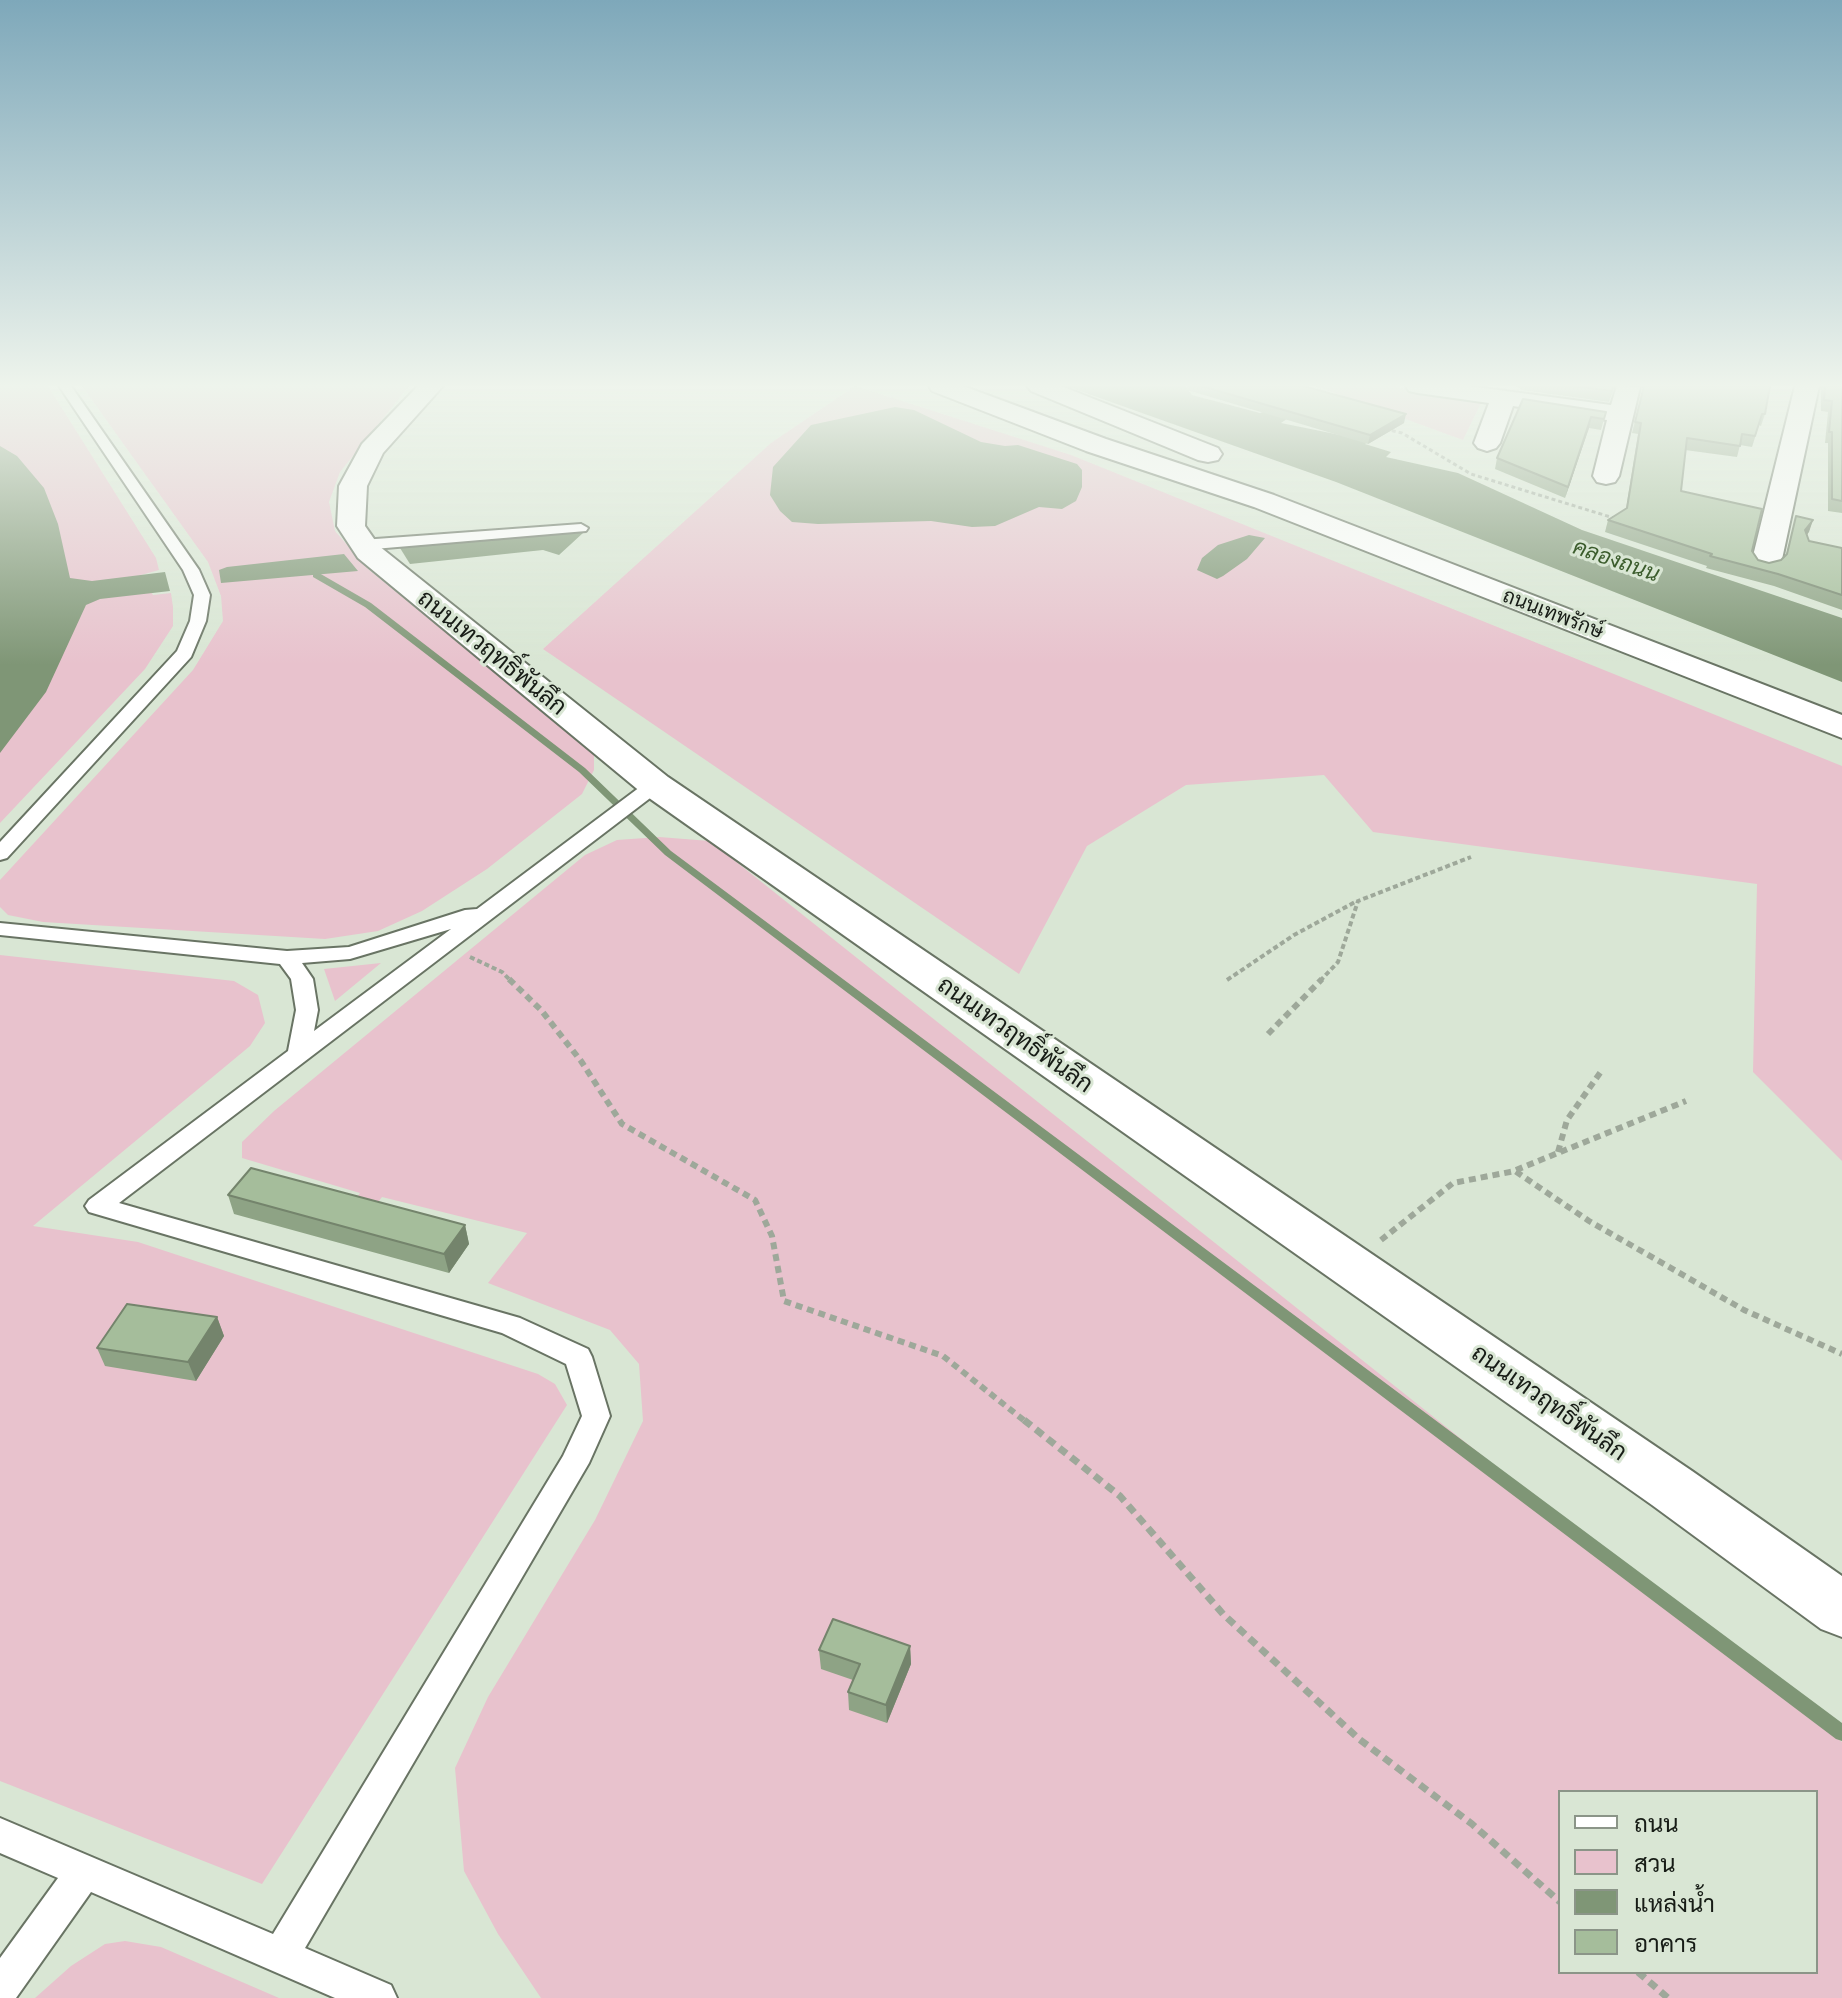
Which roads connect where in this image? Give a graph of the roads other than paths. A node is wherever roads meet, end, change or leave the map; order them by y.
1 (129, 479) edge
2 (356, 479) edge
3 (1199, 479) edge
4 (1217, 479) edge
5 (1262, 479) edge
6 (1269, 479) edge
7 (1786, 479) edge
8 (1293, 489) junction
9 (1264, 501) junction
10 (581, 528) dead end
11 (377, 558) junction
12 (1766, 564) edge
13 (1842, 697) edge
14 (1842, 727) edge
15 (655, 785) junction
16 (0, 854) edge
17 (499, 903) junction
18 (0, 929) edge
19 (287, 958) junction
20 (299, 1054) junction
21 (1842, 1610) edge
22 (0, 1835) edge
23 (84, 1871) junction
24 (280, 1956) junction
25 (0, 1989) edge
26 (378, 1998) edge

1 - 16 lane
2 - 11 street
3 - 9 main road, ถนนเทพรักษ์
4 - 9 main road, ถนนเทพรักษ์
5 - 8 main road, ถนนเทพรักษ์
6 - 8 main road, ถนนเทพรักษ์
7 - 12 street
8 - 13 main road, ถนนเทพรักษ์
9 - 14 main road, ถนนเทพรักษ์
10 - 11 lane
11 - 15 street, ถนนเทวฤทธิ์พันลึก
15 - 17 lane
15 - 21 street, ถนนเทวฤทธิ์พันลึก
17 - 19 lane
17 - 20 lane
18 - 19 lane
19 - 20 lane
20 - 24 lane
22 - 23 lane
23 - 24 lane
23 - 25 lane
24 - 26 lane

